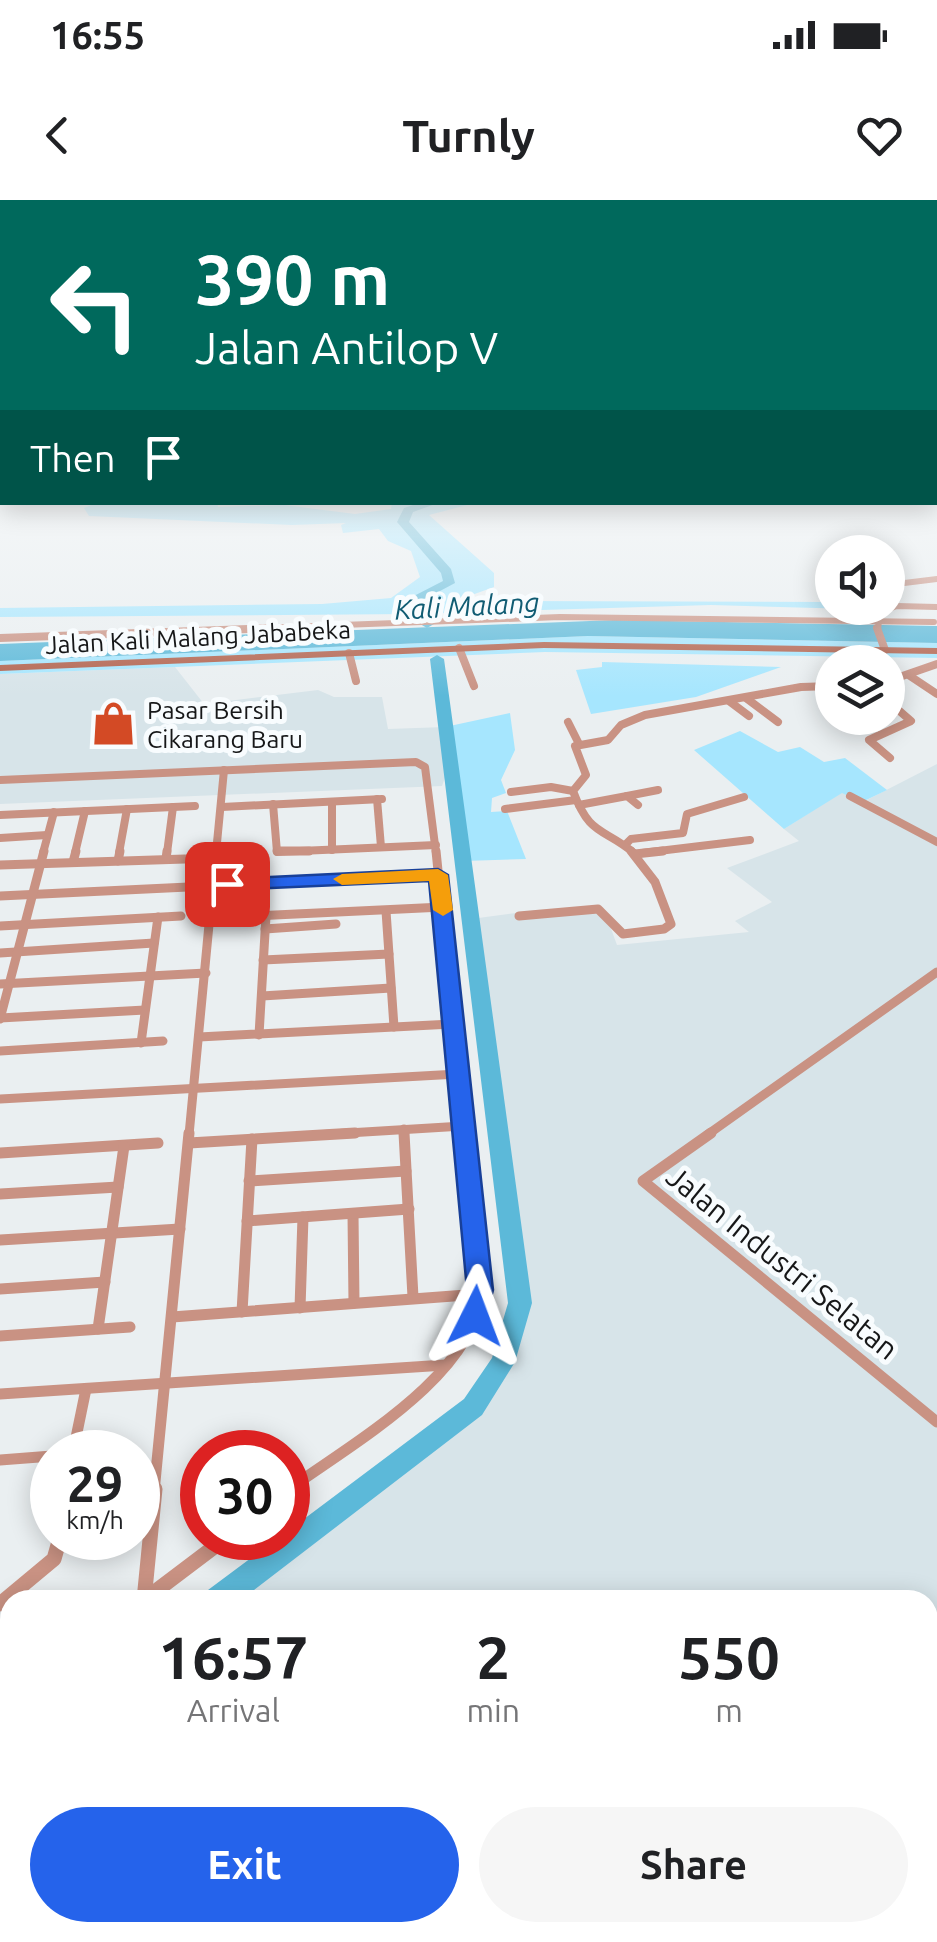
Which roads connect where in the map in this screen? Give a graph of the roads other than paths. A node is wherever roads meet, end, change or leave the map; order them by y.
1 (937, 578) edge
2 (905, 583) edge
3 (905, 606) edge
4 (937, 607) edge
5 (934, 622) dead end
6 (815, 623) edge
7 (905, 623) edge
8 (0, 638) edge
9 (815, 649) edge
10 (713, 650) junction
11 (456, 651) junction
12 (905, 652) edge
13 (349, 656) junction
14 (937, 658) edge
15 (0, 671) edge
16 (910, 676) junction
17 (905, 677) edge
18 (356, 681) dead end
19 (474, 686) dead end
20 (815, 687) edge
21 (937, 694) edge
22 (746, 698) junction
23 (729, 701) junction
24 (748, 716) dead end
25 (568, 722) dead end
26 (778, 722) dead end
27 (881, 735) edge
28 (579, 744) junction
29 (890, 758) dead end
30 (224, 770) junction
31 (0, 780) edge
32 (658, 790) dead end
33 (511, 792) dead end
34 (627, 796) junction
35 (850, 796) dead end
36 (744, 797) dead end
37 (576, 798) junction
38 (332, 802) junction
39 (273, 804) junction
40 (638, 805) dead end
41 (195, 806) dead end
42 (173, 807) junction
43 (222, 807) junction
44 (127, 809) junction
45 (505, 809) dead end
46 (85, 811) junction
47 (54, 812) junction
48 (0, 815) edge
49 (48, 836) junction
50 (0, 838) edge
51 (750, 840) dead end
52 (937, 842) edge
53 (625, 845) junction
54 (436, 846) junction
55 (382, 847) junction
56 (332, 850) junction
57 (635, 854) junction
58 (186, 858) dead end
59 (166, 859) junction
60 (118, 861) junction
61 (73, 862) junction
62 (40, 864) junction
63 (0, 865) edge
64 (438, 875) junction
65 (214, 885) junction
66 (32, 894) junction
67 (0, 896) edge
68 (443, 906) junction
69 (386, 911) junction
70 (181, 916) dead end
71 (266, 916) junction
72 (519, 916) dead end
73 (158, 917) junction
74 (211, 918) junction
75 (336, 923) junction
76 (24, 925) junction
77 (0, 926) edge
78 (265, 929) junction
79 (154, 944) junction
80 (17, 952) junction
81 (0, 953) edge
82 (389, 954) junction
83 (263, 960) junction
84 (937, 972) edge
85 (206, 973) junction
86 (150, 976) junction
87 (4, 984) edge
88 (391, 988) junction
89 (262, 996) junction
90 (145, 1010) junction
91 (0, 1018) edge
92 (452, 1024) junction
93 (394, 1027) junction
94 (259, 1034) junction
95 (199, 1037) junction
96 (163, 1041) dead end
97 (141, 1042) junction
98 (0, 1052) edge
99 (458, 1074) junction
100 (192, 1087) junction
101 (0, 1099) edge
102 (463, 1126) junction
103 (404, 1130) junction
104 (252, 1139) junction
105 (158, 1143) dead end
106 (189, 1143) junction
107 (124, 1146) junction
108 (0, 1153) edge
109 (406, 1171) junction
110 (249, 1181) junction
111 (118, 1187) junction
112 (0, 1194) edge
113 (409, 1209) junction
114 (353, 1214) junction
115 (303, 1217) junction
116 (246, 1221) junction
117 (180, 1229) junction
118 (112, 1234) junction
119 (0, 1240) edge
120 (105, 1282) junction
121 (0, 1289) edge
122 (480, 1294) junction
123 (413, 1297) junction
124 (354, 1303) junction
125 (300, 1308) junction
126 (242, 1312) junction
127 (172, 1317) junction
128 (130, 1327) dead end
129 (98, 1329) junction
130 (0, 1336) edge
131 (446, 1365) junction
132 (164, 1382) junction
133 (86, 1389) junction
134 (0, 1394) edge
135 (937, 1422) edge
136 (77, 1430) edge
137 (30, 1458) edge
138 (0, 1460) edge
139 (310, 1473) edge
140 (53, 1560) edge
141 (197, 1560) edge
142 (17, 1590) edge
143 (145, 1590) edge
144 (157, 1590) edge

1 - 2 street
3 - 4 street
5 - 7 street
6 - 8 street
9 - 10 main road, Jalan Kali Malang Jababeka
10 - 11 main road, Jalan Kali Malang Jababeka
10 - 14 main road, Jalan Kali Malang Jababeka
11 - 13 main road, Jalan Kali Malang Jababeka
11 - 19 street
12 - 14 main road, Jalan Kali Malang Jababeka
13 - 15 main road, Jalan Kali Malang Jababeka
13 - 18 street
14 - 16 street
16 - 17 street
16 - 21 street
20 - 22 street
22 - 23 street
22 - 26 street
23 - 24 street
23 - 28 street
25 - 28 street
27 - 29 street
28 - 37 street
30 - 31 street
30 - 43 street
30 - 54 street
32 - 34 street
33 - 37 street
34 - 37 street
34 - 40 street
35 - 52 street
36 - 53 street
37 - 45 street
37 - 53 street
38 - 39 street
38 - 55 street
38 - 56 street
39 - 43 street
39 - 56 street
41 - 42 street
42 - 44 street
42 - 59 street
43 - 65 street
44 - 46 street
44 - 60 street
46 - 47 street
46 - 61 street
47 - 48 street
47 - 49 street
49 - 50 street
49 - 62 street
51 - 57 street
53 - 57 street
54 - 55 street
54 - 64 street
55 - 56 street
57 - 72 street
58 - 59 street
59 - 60 street
60 - 61 street
61 - 62 street
62 - 63 street
62 - 66 street
64 - 65 street
64 - 68 street
65 - 66 street
65 - 74 street
66 - 67 street
66 - 76 street
68 - 69 street
68 - 92 street
69 - 75 street
69 - 82 street
70 - 73 street
71 - 74 street
71 - 75 street
71 - 78 street
73 - 76 street
73 - 79 street
74 - 85 street
75 - 78 street
76 - 77 street
76 - 80 street
78 - 83 street
79 - 80 street
79 - 86 street
80 - 81 street
80 - 87 street
82 - 83 street
82 - 88 street
83 - 89 street
84 - 135 street, Jalan Industri Selatan
85 - 86 street
85 - 95 street
86 - 87 street
86 - 90 street
87 - 91 street
88 - 89 street
88 - 93 street
89 - 94 street
90 - 91 street
90 - 97 street
92 - 93 street
92 - 99 street
93 - 94 street
94 - 95 street
95 - 100 street
96 - 97 street
97 - 98 street
99 - 100 street
99 - 102 street
100 - 101 street
100 - 106 street
102 - 103 street
102 - 122 street
103 - 104 street
103 - 109 street
104 - 106 street
104 - 110 street
105 - 107 street
106 - 117 street
107 - 108 street
107 - 111 street
109 - 110 street
109 - 113 street
110 - 116 street
111 - 112 street
111 - 118 street
113 - 114 street
113 - 123 street
114 - 115 street
114 - 124 street
115 - 116 street
115 - 125 street
116 - 126 street
117 - 118 street
117 - 127 street
118 - 119 street
118 - 120 street
120 - 121 street
120 - 129 street
122 - 123 street
122 - 131 street
123 - 124 street
124 - 125 street
125 - 126 street
126 - 127 street
127 - 132 street
128 - 129 street
129 - 130 street
131 - 132 street
131 - 139 street
132 - 133 street
132 - 143 street
133 - 134 street
133 - 136 street
137 - 138 street
140 - 142 street
141 - 144 street

